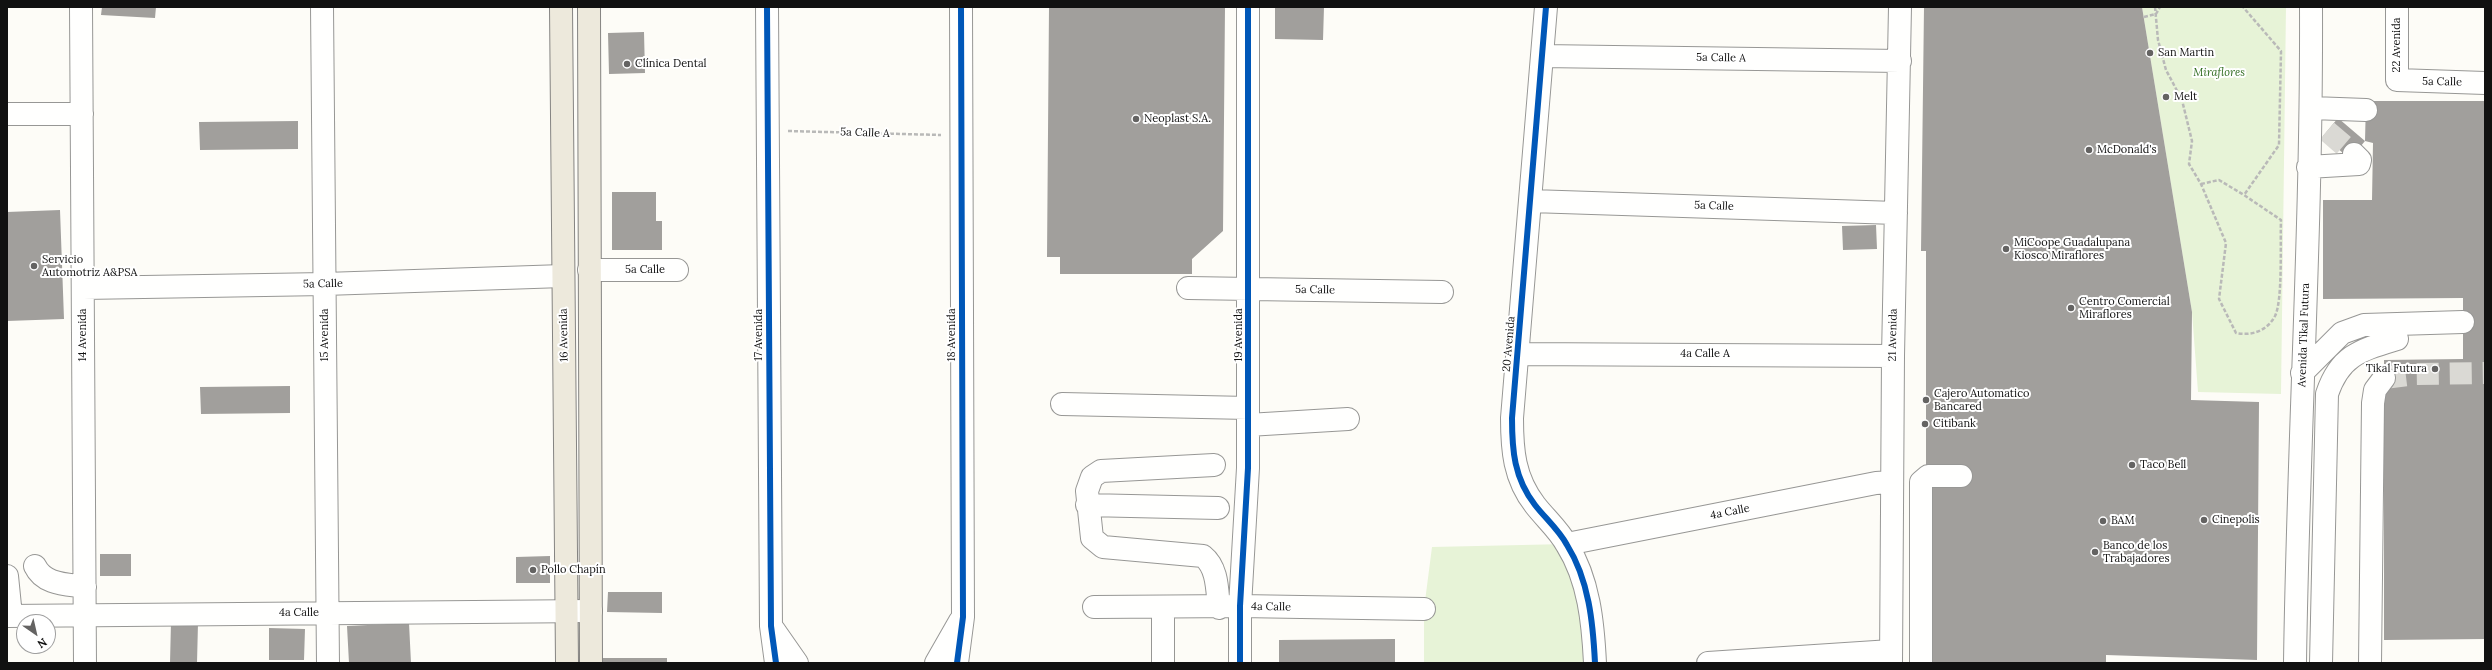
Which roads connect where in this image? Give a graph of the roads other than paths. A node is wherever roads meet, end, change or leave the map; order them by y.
1 (81, 7) edge
2 (322, 7) edge
3 (561, 7) edge
4 (589, 7) edge
5 (766, 7) edge
6 (961, 7) edge
7 (1248, 7) edge
8 (1546, 7) edge
9 (1900, 7) edge
10 (2311, 7) edge
11 (2397, 7) edge
12 (1542, 56) junction
13 (1900, 61) junction
14 (2400, 81) joint
15 (2485, 83) edge
16 (2366, 110) dead end
17 (7, 114) edge
18 (82, 114) junction
19 (2317, 120) junction
20 (2354, 154) dead end
21 (2308, 167) junction
22 (1531, 201) junction
23 (1896, 213) junction
24 (589, 270) junction
25 (677, 270) dead end
26 (563, 276) junction
27 (325, 284) junction
28 (83, 288) junction
29 (1188, 288) dead end
30 (1249, 289) junction
31 (1442, 292) dead end
32 (2463, 322) dead end
33 (2397, 339) dead end
34 (1518, 354) junction
35 (1893, 356) junction
36 (2302, 373) junction
37 (2384, 378) dead end
38 (1062, 404) dead end
39 (1248, 416) junction
40 (1348, 418) dead end
41 (1214, 465) dead end
42 (1961, 476) dead end
43 (1892, 482) junction
44 (2338, 483) dead end
45 (1087, 505) junction
46 (1218, 508) dead end
47 (1567, 544) junction
48 (34, 566) dead end
49 (7, 576) edge
50 (85, 587) junction
51 (1240, 606) junction
52 (1094, 607) dead end
53 (1163, 607) junction
54 (1219, 608) junction
55 (567, 610) junction
56 (1424, 610) dead end
57 (591, 611) junction
58 (327, 613) junction
59 (85, 615) junction
60 (9, 616) edge
61 (962, 617) junction
62 (771, 626) junction
63 (1891, 657) edge
64 (85, 663) edge
65 (328, 663) edge
66 (567, 663) edge
67 (591, 663) edge
68 (776, 663) edge
69 (797, 663) edge
70 (936, 663) edge
71 (957, 663) edge
72 (1163, 663) edge
73 (1240, 663) edge
74 (1595, 663) edge
75 (1708, 663) edge
76 (1921, 663) edge
77 (2295, 663) edge
78 (2321, 663) edge
79 (2334, 663) edge
80 (2370, 663) edge

1 - 18 street, 14 Avenida
2 - 27 street, 15 Avenida
3 - 26 main road, 16 Avenida
4 - 24 main road
5 - 62 street, 17 Avenida
6 - 61 street, 18 Avenida
7 - 30 street, 19 Avenida
8 - 12 street, 20 Avenida
9 - 13 street, 21 Avenida
10 - 19 street, Avenida Tikal Futura
11 - 14 street, 22 Avenida
12 - 13 street, 5a Calle A
12 - 22 street, 20 Avenida
13 - 23 street, 21 Avenida
14 - 15 street, 5a Calle
16 - 19 street
17 - 18 street
18 - 28 street, 14 Avenida
19 - 21 street, Avenida Tikal Futura
20 - 21 street
21 - 36 street, Avenida Tikal Futura
22 - 23 street, 5a Calle
22 - 34 street, 20 Avenida
23 - 35 street, 21 Avenida
24 - 25 street, 5a Calle
24 - 57 main road
26 - 27 street, 5a Calle
26 - 55 main road, 16 Avenida
27 - 28 street, 5a Calle
27 - 58 street, 15 Avenida
28 - 50 street, 14 Avenida
29 - 30 street, 5a Calle
30 - 31 street, 5a Calle
30 - 39 street, 19 Avenida
32 - 36 street
33 - 78 street
34 - 35 street, 4a Calle A
34 - 47 street, 20 Avenida
35 - 43 street, 21 Avenida
36 - 77 street, Avenida Tikal Futura
37 - 80 street
38 - 39 street
39 - 40 street
39 - 51 street, 19 Avenida
41 - 45 street
42 - 76 street
43 - 47 street, 4a Calle
43 - 63 street, 21 Avenida
44 - 79 street
45 - 46 street
45 - 54 street
47 - 74 street, 20 Avenida
48 - 50 street
49 - 60 street
50 - 59 street, 14 Avenida
51 - 54 street, 4a Calle
51 - 56 street, 4a Calle
51 - 73 street, 19 Avenida
52 - 53 street, 4a Calle
53 - 54 street, 4a Calle
53 - 72 street
55 - 57 street, 4a Calle
55 - 58 street, 4a Calle
55 - 66 main road, 16 Avenida
57 - 67 main road
58 - 59 street, 4a Calle
58 - 65 street, 15 Avenida
59 - 60 street, 4a Calle
59 - 64 street, 14 Avenida
61 - 70 street
61 - 71 street, 18 Avenida
62 - 68 street, 17 Avenida
62 - 69 street
63 - 75 street

